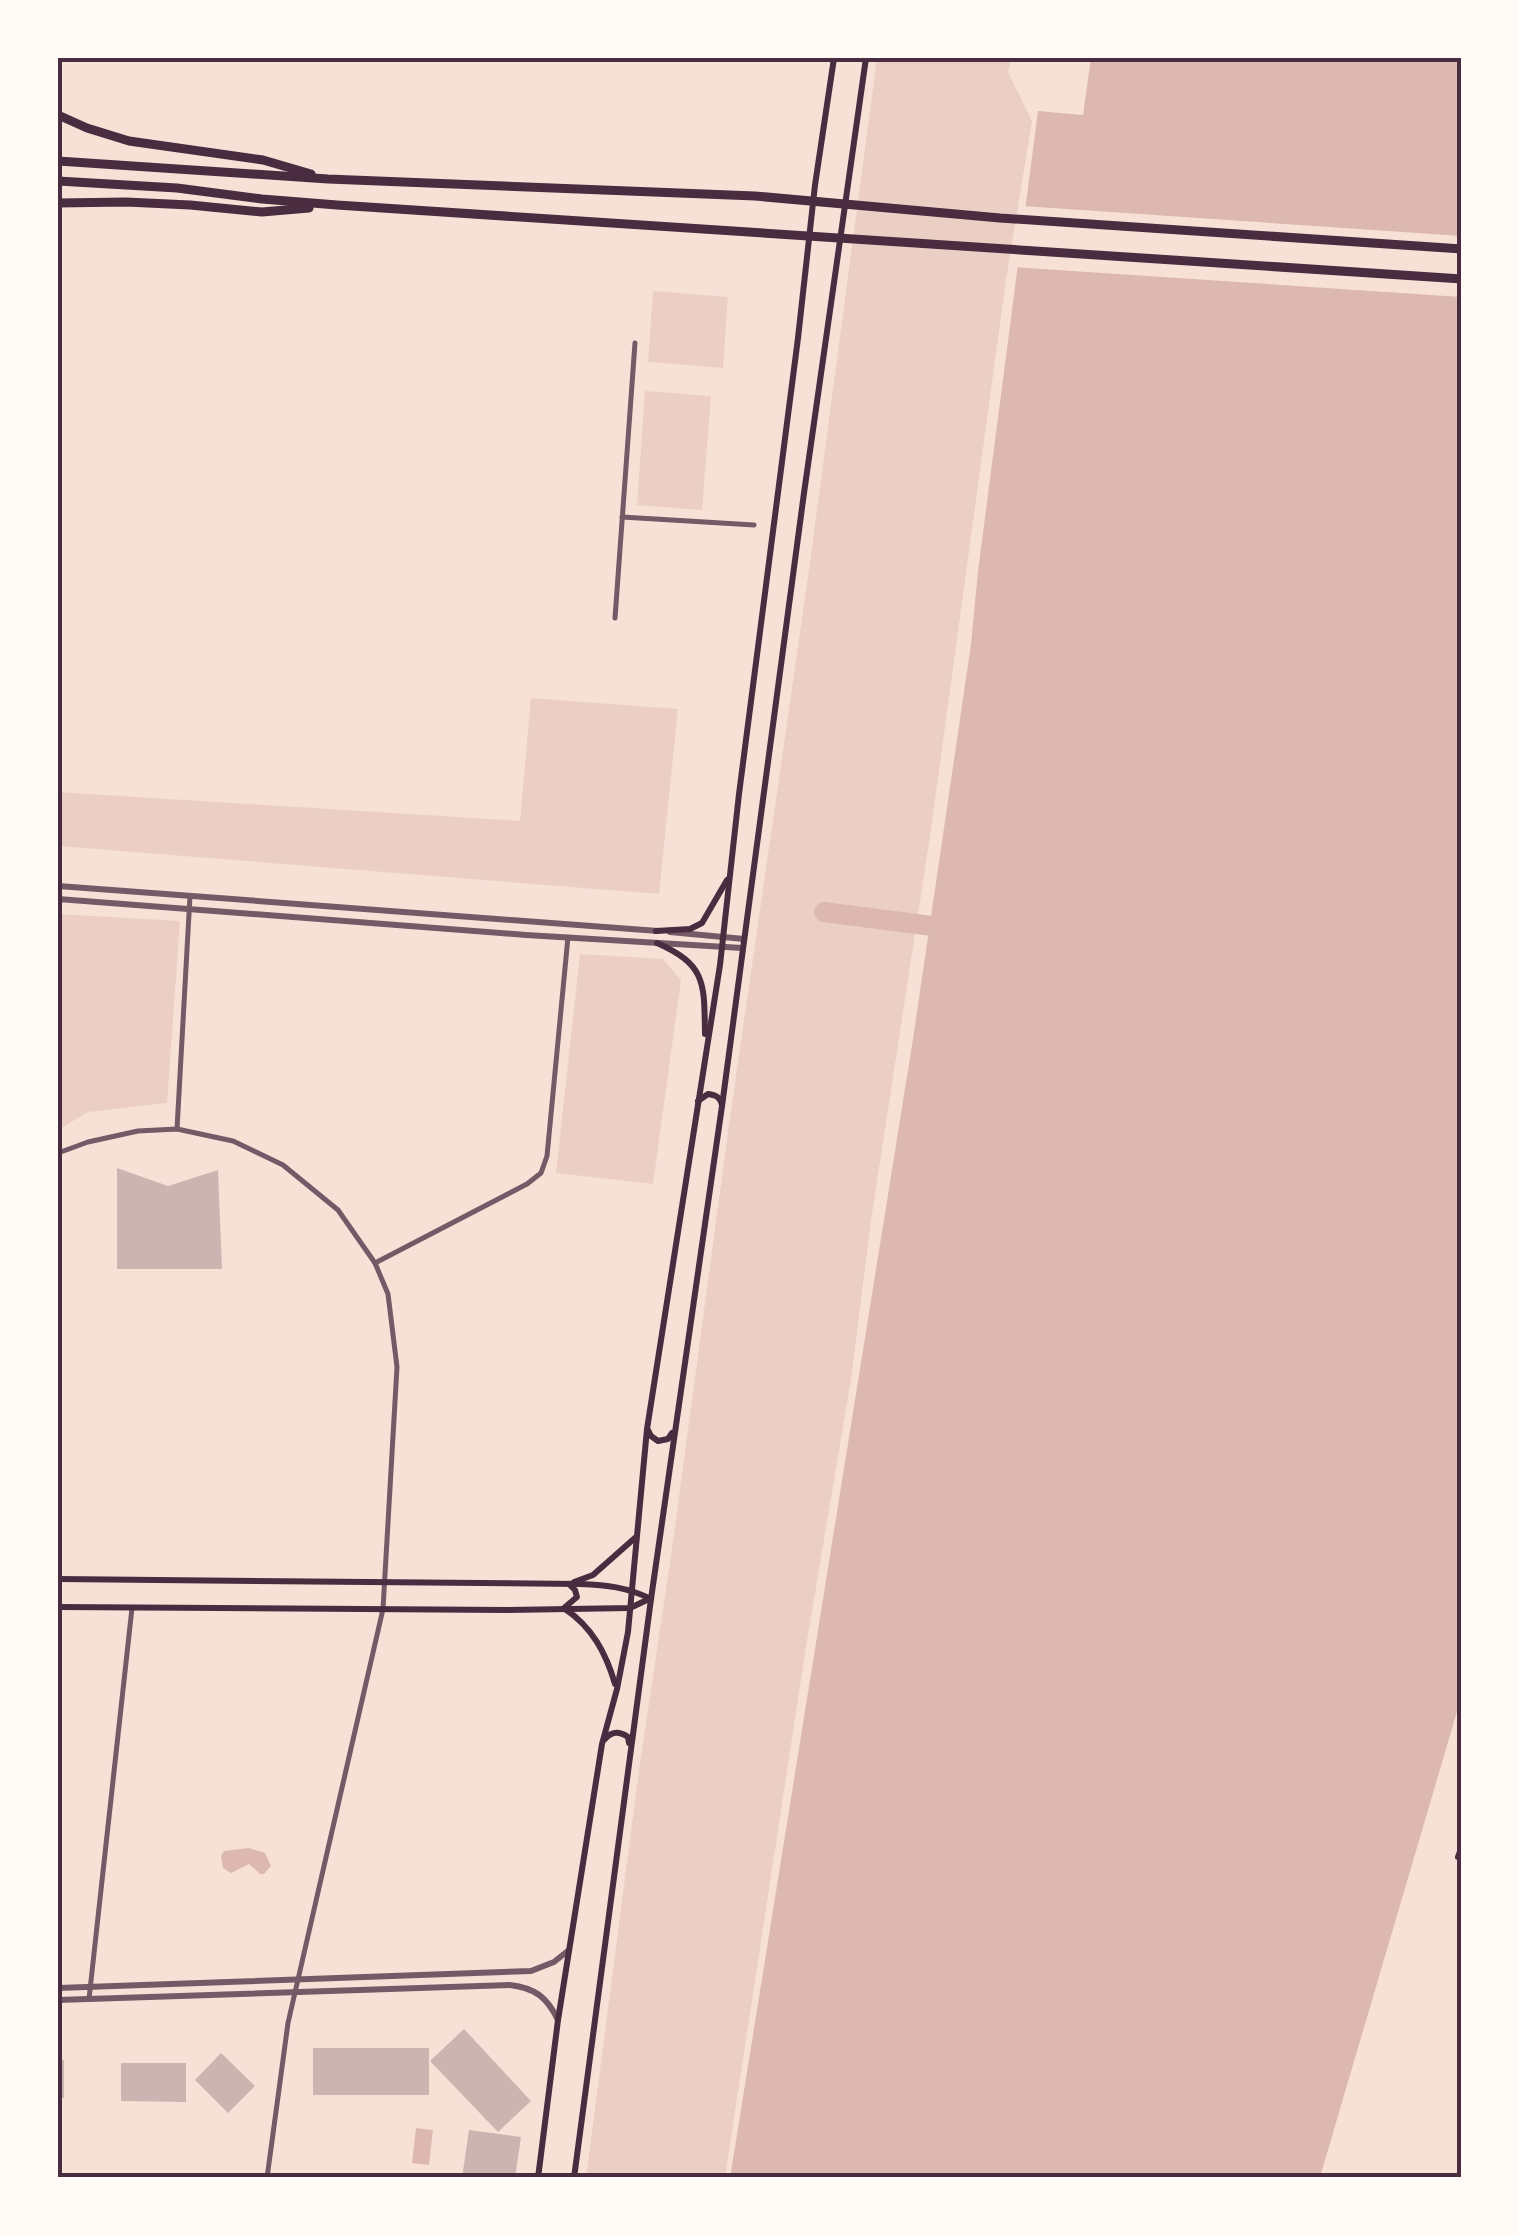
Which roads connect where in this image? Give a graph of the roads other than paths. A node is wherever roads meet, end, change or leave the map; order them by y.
1 (834, 58) edge
2 (866, 58) edge
3 (58, 115) edge
4 (58, 160) edge
5 (328, 179) junction
6 (58, 181) edge
7 (58, 204) edge
8 (338, 205) junction
9 (1462, 249) edge
10 (1462, 278) edge
11 (635, 343) dead end
12 (622, 516) junction
13 (754, 525) dead end
14 (615, 618) dead end
15 (730, 875) junction
16 (58, 886) edge
17 (190, 896) junction
18 (58, 899) edge
19 (189, 908) junction
20 (656, 931) junction
21 (568, 937) junction
22 (723, 937) junction
23 (744, 939) junction
24 (657, 943) junction
25 (722, 946) junction
26 (742, 948) junction
27 (706, 1047) junction
28 (698, 1102) junction
29 (722, 1106) junction
30 (176, 1129) junction
31 (58, 1153) edge
32 (375, 1263) junction
33 (675, 1428) junction
34 (648, 1429) junction
35 (638, 1536) junction
36 (58, 1580) edge
37 (385, 1582) junction
38 (568, 1584) junction
39 (631, 1590) junction
40 (650, 1599) junction
41 (58, 1606) edge
42 (132, 1608) junction
43 (564, 1608) junction
44 (630, 1608) junction
45 (383, 1609) junction
46 (616, 1689) junction
47 (602, 1744) junction
48 (630, 1749) junction
49 (1462, 1846) edge
50 (1458, 1857) dead end
51 (569, 1950) junction
52 (296, 1980) junction
53 (90, 1987) junction
54 (58, 1988) edge
55 (294, 1994) junction
56 (89, 1999) junction
57 (58, 2000) edge
58 (558, 2020) junction
59 (266, 2178) edge
60 (538, 2178) edge
61 (574, 2178) edge

1 - 15 main road
2 - 23 main road
3 - 5 highway
4 - 5 highway
5 - 9 highway
6 - 8 highway
7 - 8 highway
8 - 10 highway
11 - 12 street
12 - 13 street
12 - 14 street
15 - 20 main road
15 - 22 main road
16 - 17 street
17 - 19 street
17 - 20 street
18 - 19 street
19 - 21 street
19 - 30 street
20 - 22 street
21 - 24 street
21 - 32 street
22 - 23 street
22 - 25 main road
23 - 26 main road
24 - 25 street
24 - 27 main road
25 - 26 street
25 - 27 main road
26 - 29 main road
27 - 28 main road
28 - 29 main road
28 - 34 main road
29 - 33 main road
30 - 31 street
30 - 32 street
32 - 37 street
33 - 34 main road
33 - 40 main road
34 - 35 main road
35 - 38 main road
35 - 39 main road
36 - 37 main road
37 - 38 main road
37 - 45 street
38 - 39 main road
38 - 43 main road
39 - 40 main road
39 - 44 main road
40 - 44 main road
40 - 48 main road
41 - 42 main road
42 - 45 main road
42 - 53 street
43 - 44 main road
43 - 45 main road
43 - 46 main road
44 - 46 main road
45 - 52 street
46 - 47 main road
47 - 48 main road
47 - 51 main road
48 - 61 main road
49 - 50 main road
51 - 52 street
51 - 58 main road
52 - 53 street
52 - 55 street
53 - 54 street
53 - 56 street
55 - 56 street
55 - 58 street
55 - 59 street
56 - 57 street
58 - 60 main road

